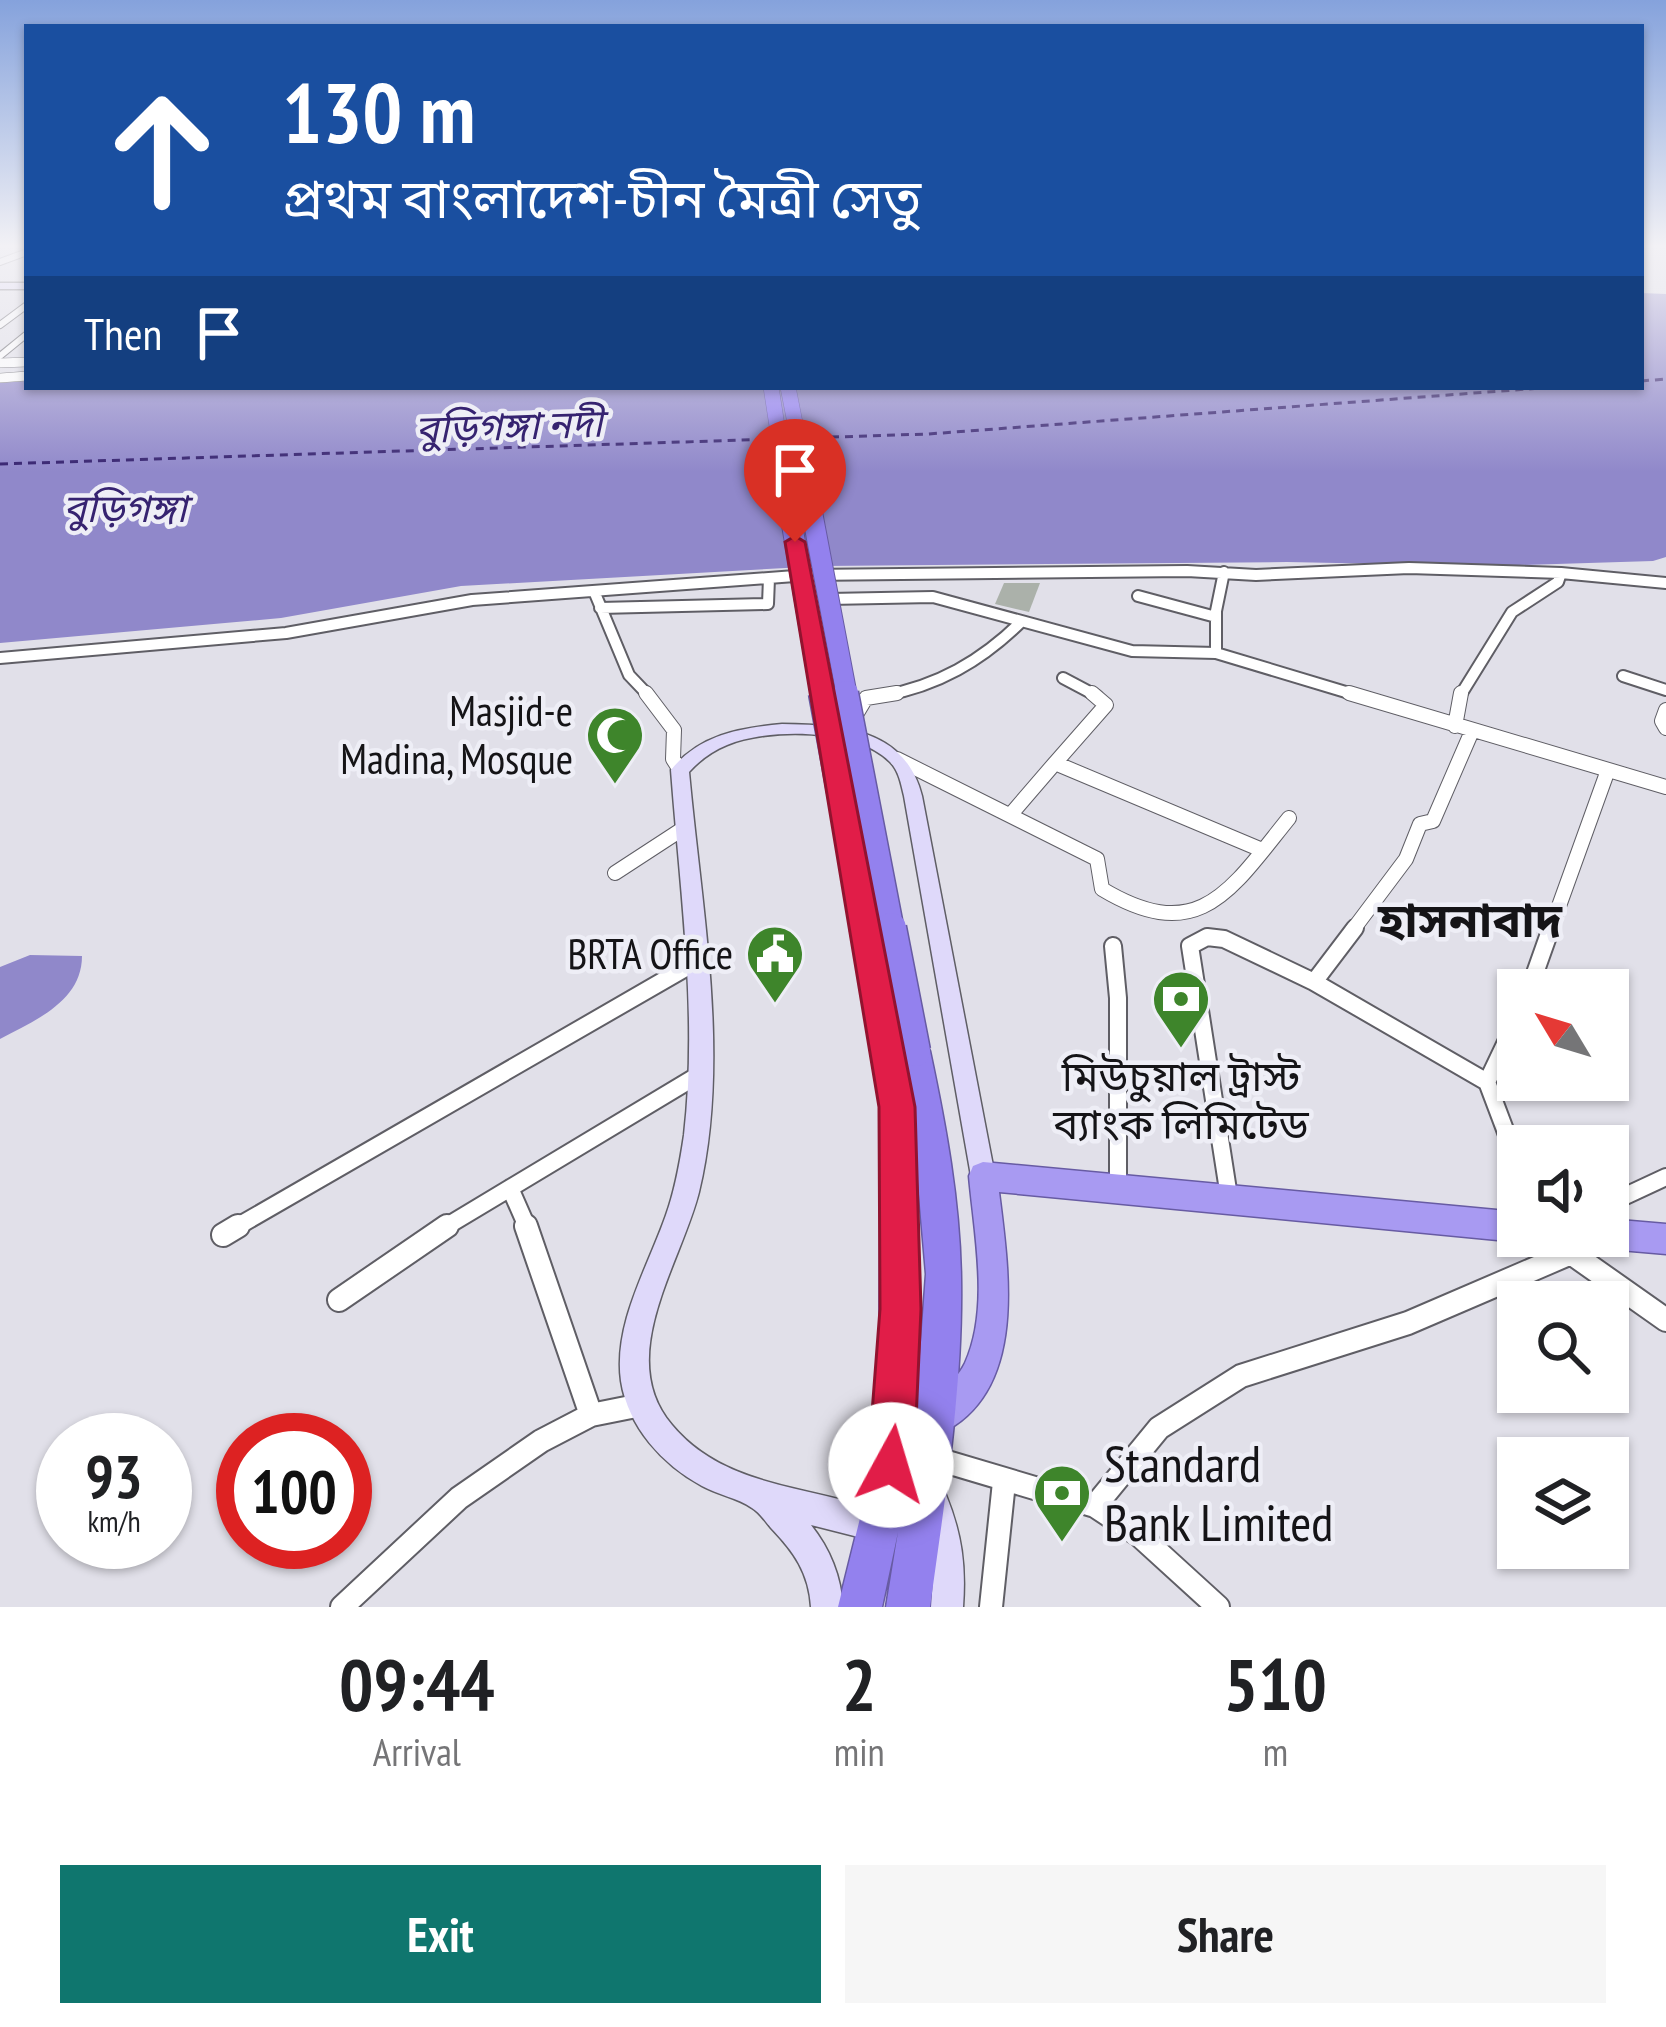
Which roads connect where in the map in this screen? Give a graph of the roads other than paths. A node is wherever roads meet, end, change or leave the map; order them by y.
1 (771, 390) edge
2 (789, 390) edge
3 (1224, 572) junction
4 (1561, 573) junction
5 (808, 575) junction
6 (769, 578) junction
7 (1666, 583) edge
8 (594, 591) junction
9 (1138, 596) dead end
10 (829, 599) junction
11 (600, 608) junction
12 (1216, 617) junction
13 (1021, 622) junction
14 (1216, 653) junction
15 (0, 658) edge
16 (1623, 676) dead end
17 (1063, 679) dead end
18 (1666, 690) edge
19 (1666, 710) edge
20 (1464, 728) junction
21 (1666, 728) edge
22 (839, 730) junction
23 (897, 759) junction
24 (1055, 763) junction
25 (680, 770) junction
26 (1608, 770) junction
27 (1666, 787) edge
28 (1012, 813) junction
29 (1289, 818) dead end
30 (684, 828) junction
31 (1262, 850) junction
32 (614, 873) dead end
33 (1113, 946) dead end
34 (694, 963) junction
35 (1537, 969) edge
36 (1314, 982) junction
37 (901, 1052) junction
38 (1497, 1061) edge
39 (700, 1074) junction
40 (1487, 1082) junction
41 (1503, 1125) edge
42 (982, 1176) junction
43 (1666, 1177) edge
44 (510, 1188) junction
45 (1118, 1192) junction
46 (1629, 1194) edge
47 (1230, 1203) junction
48 (1497, 1225) edge
49 (223, 1235) dead end
50 (1629, 1236) edge
51 (1666, 1239) edge
52 (1539, 1257) edge
53 (1582, 1257) edge
54 (339, 1300) dead end
55 (1666, 1320) edge
56 (641, 1405) junction
57 (591, 1414) junction
58 (934, 1419) junction
59 (930, 1468) junction
60 (1004, 1482) junction
61 (759, 1494) junction
62 (1095, 1506) junction
63 (878, 1526) junction
64 (342, 1607) edge
65 (826, 1607) edge
66 (860, 1607) edge
67 (908, 1607) edge
68 (947, 1607) edge
69 (991, 1607) edge
70 (1218, 1607) edge

1 - 37 highway, bridge
2 - 10 highway, bridge
3 - 4 street
3 - 5 street
3 - 12 street
4 - 7 street
4 - 20 street
5 - 6 street
5 - 22 street
6 - 8 street
6 - 11 street
8 - 11 street
8 - 15 street
9 - 12 street
10 - 13 street
10 - 37 highway, bridge
11 - 25 street
12 - 14 street
13 - 14 street
13 - 22 street
14 - 20 street
16 - 18 street
17 - 24 street
19 - 21 street
20 - 26 street
20 - 36 street
22 - 23 main road
22 - 25 main road
23 - 28 street
23 - 42 main road
24 - 28 street
24 - 31 street
25 - 30 main road
26 - 27 street
26 - 35 street
28 - 31 street
29 - 31 street
30 - 32 street
30 - 34 main road
33 - 45 street
34 - 39 main road
34 - 49 street
36 - 40 street
36 - 47 street
37 - 58 highway
37 - 63 highway
38 - 40 street
39 - 44 street
39 - 56 main road
40 - 41 street
42 - 45 highway
42 - 58 highway
43 - 46 street
44 - 54 street
44 - 57 street
45 - 47 highway
47 - 48 highway
50 - 51 highway
52 - 62 street
53 - 55 street
56 - 57 street
56 - 61 main road
57 - 64 street
58 - 59 highway
59 - 60 street
59 - 67 highway
59 - 68 main road
60 - 62 street
60 - 69 street
61 - 63 main road
61 - 65 main road
62 - 70 street
63 - 66 highway

